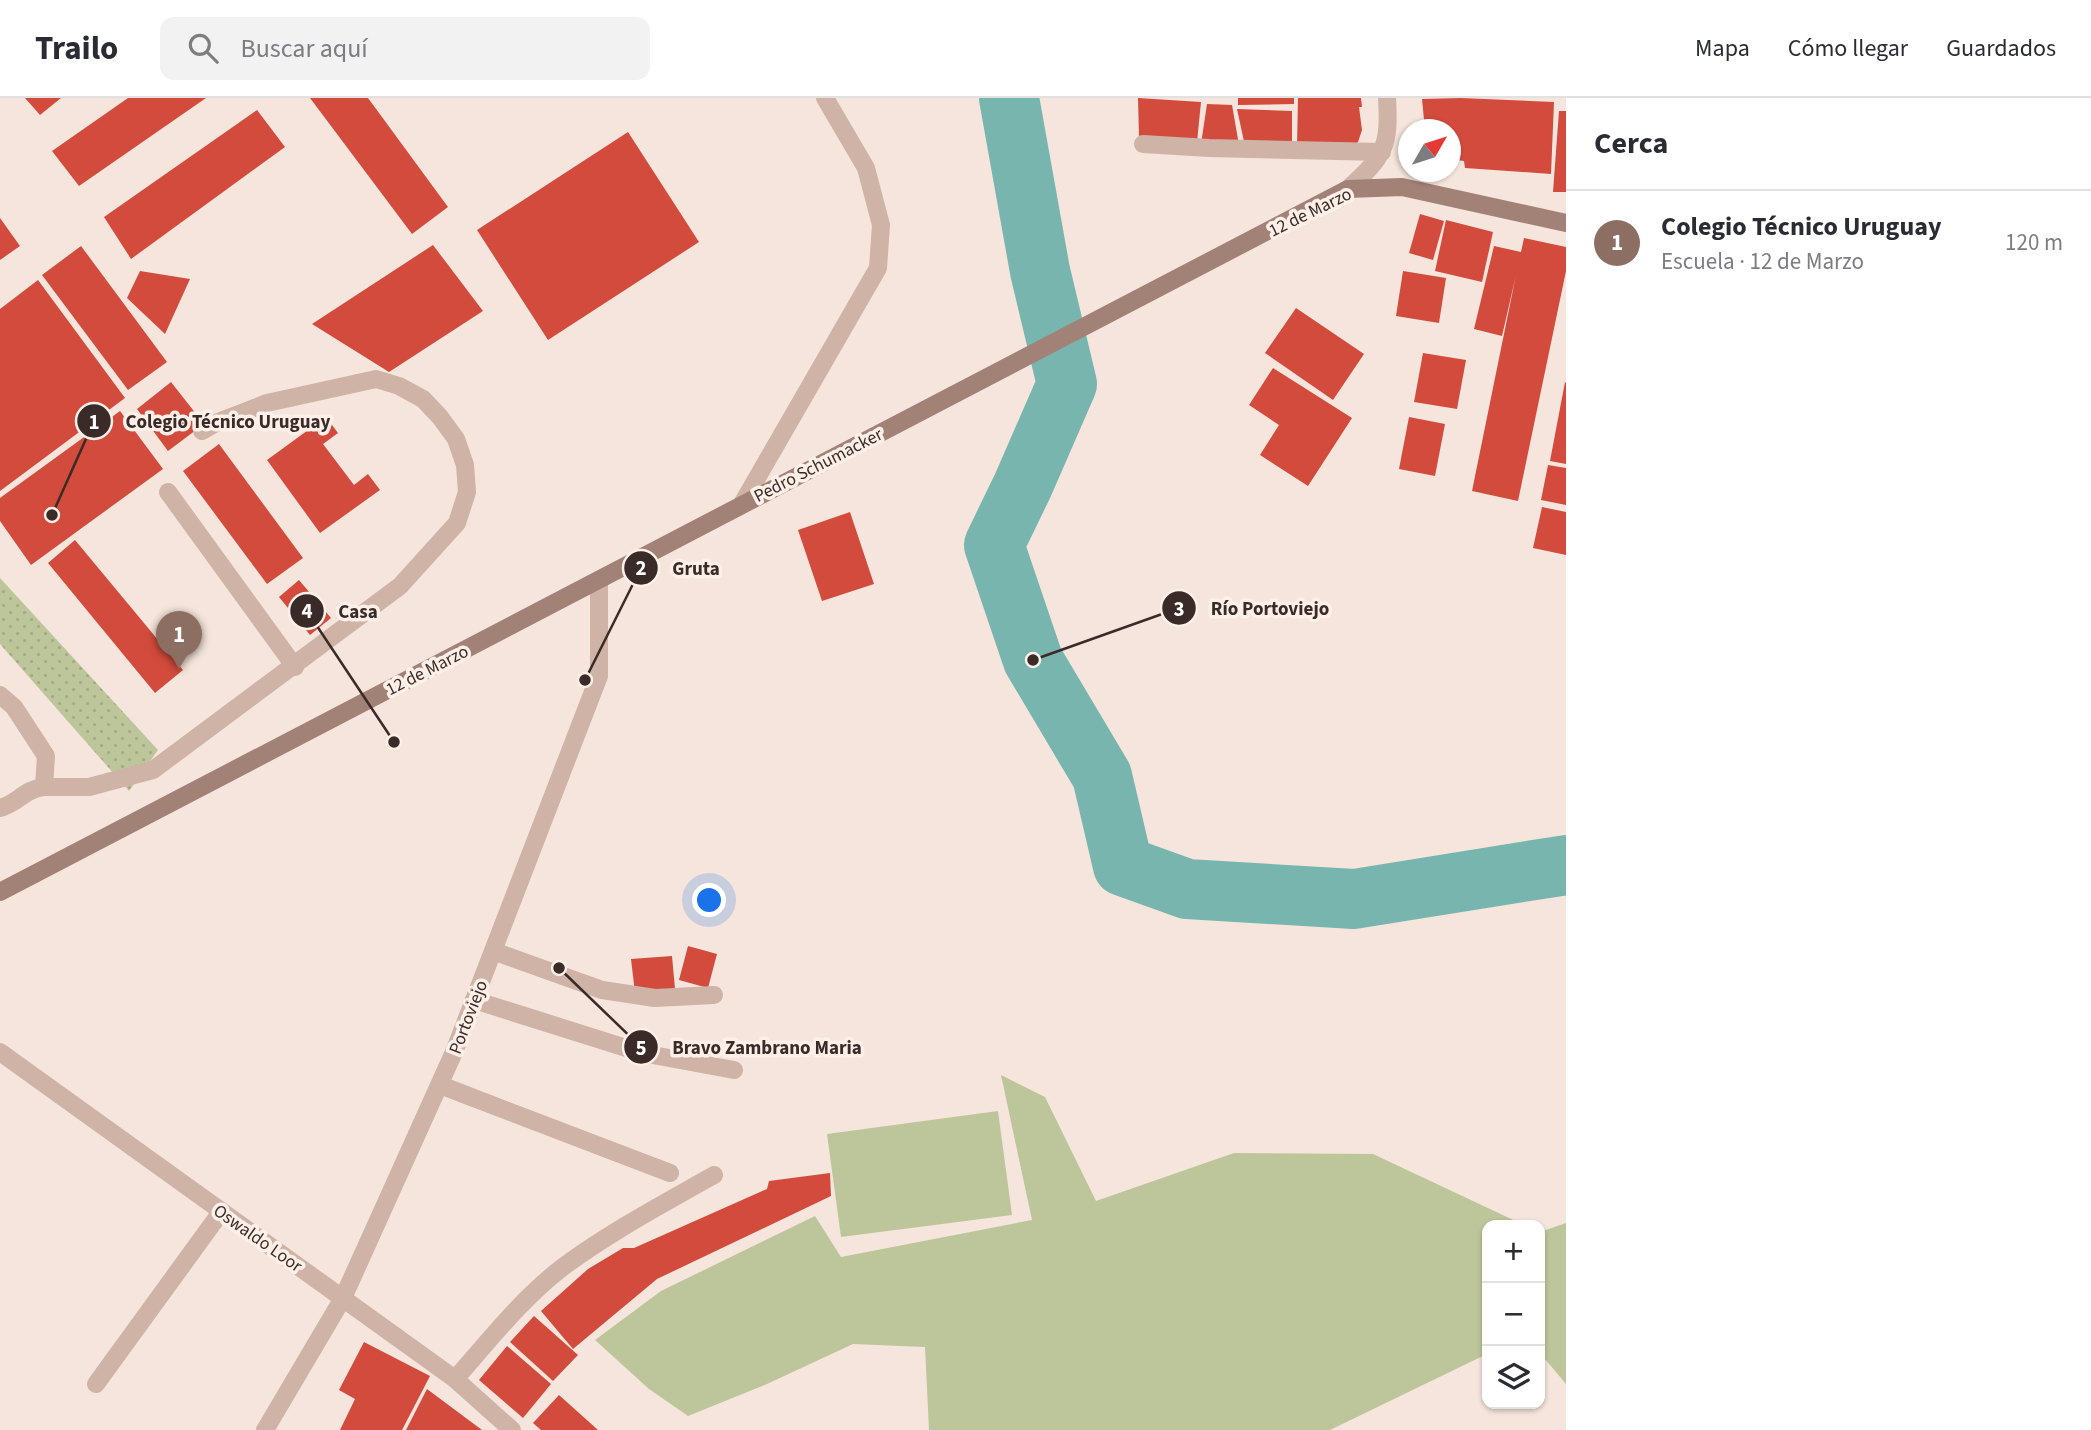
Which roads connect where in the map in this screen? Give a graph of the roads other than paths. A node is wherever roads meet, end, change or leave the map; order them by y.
1 (825, 98) edge
2 (1387, 98) edge
3 (1143, 144) dead end
4 (1382, 152) junction
5 (1348, 189) junction
6 (1566, 223) edge
7 (894, 426) joint
8 (202, 431) dead end
9 (168, 492) dead end
10 (742, 504) junction
11 (599, 581) junction
12 (295, 667) junction
13 (0, 695) edge
14 (44, 787) junction
15 (0, 808) edge
16 (0, 892) edge
17 (493, 951) junction
18 (714, 995) dead end
19 (474, 1000) junction
20 (0, 1052) edge
21 (734, 1070) dead end
22 (440, 1085) junction
23 (670, 1173) dead end
24 (714, 1175) dead end
25 (221, 1212) junction
26 (343, 1298) junction
27 (455, 1379) junction
28 (96, 1384) dead end
29 (265, 1430) edge
30 (512, 1430) edge

1 - 10 street
2 - 4 street
3 - 4 street
4 - 5 street
5 - 6 street, 12 de Marzo
5 - 7 street, 12 de Marzo
7 - 10 street, Pedro Schumacker
8 - 12 street
9 - 12 street
10 - 11 street, 12 de Marzo
11 - 16 street, 12 de Marzo
11 - 17 street, Portoviejo
12 - 14 street
13 - 14 street
14 - 15 street
17 - 18 street
17 - 19 street, Portoviejo
19 - 21 street
19 - 22 street, Portoviejo
20 - 25 street, Oswaldo Loor
22 - 23 street
22 - 26 street, Portoviejo
24 - 27 street
25 - 26 street, Oswaldo Loor
25 - 28 street
26 - 27 street, Oswaldo Loor
26 - 29 street, Portoviejo
27 - 30 street, Oswaldo Loor

